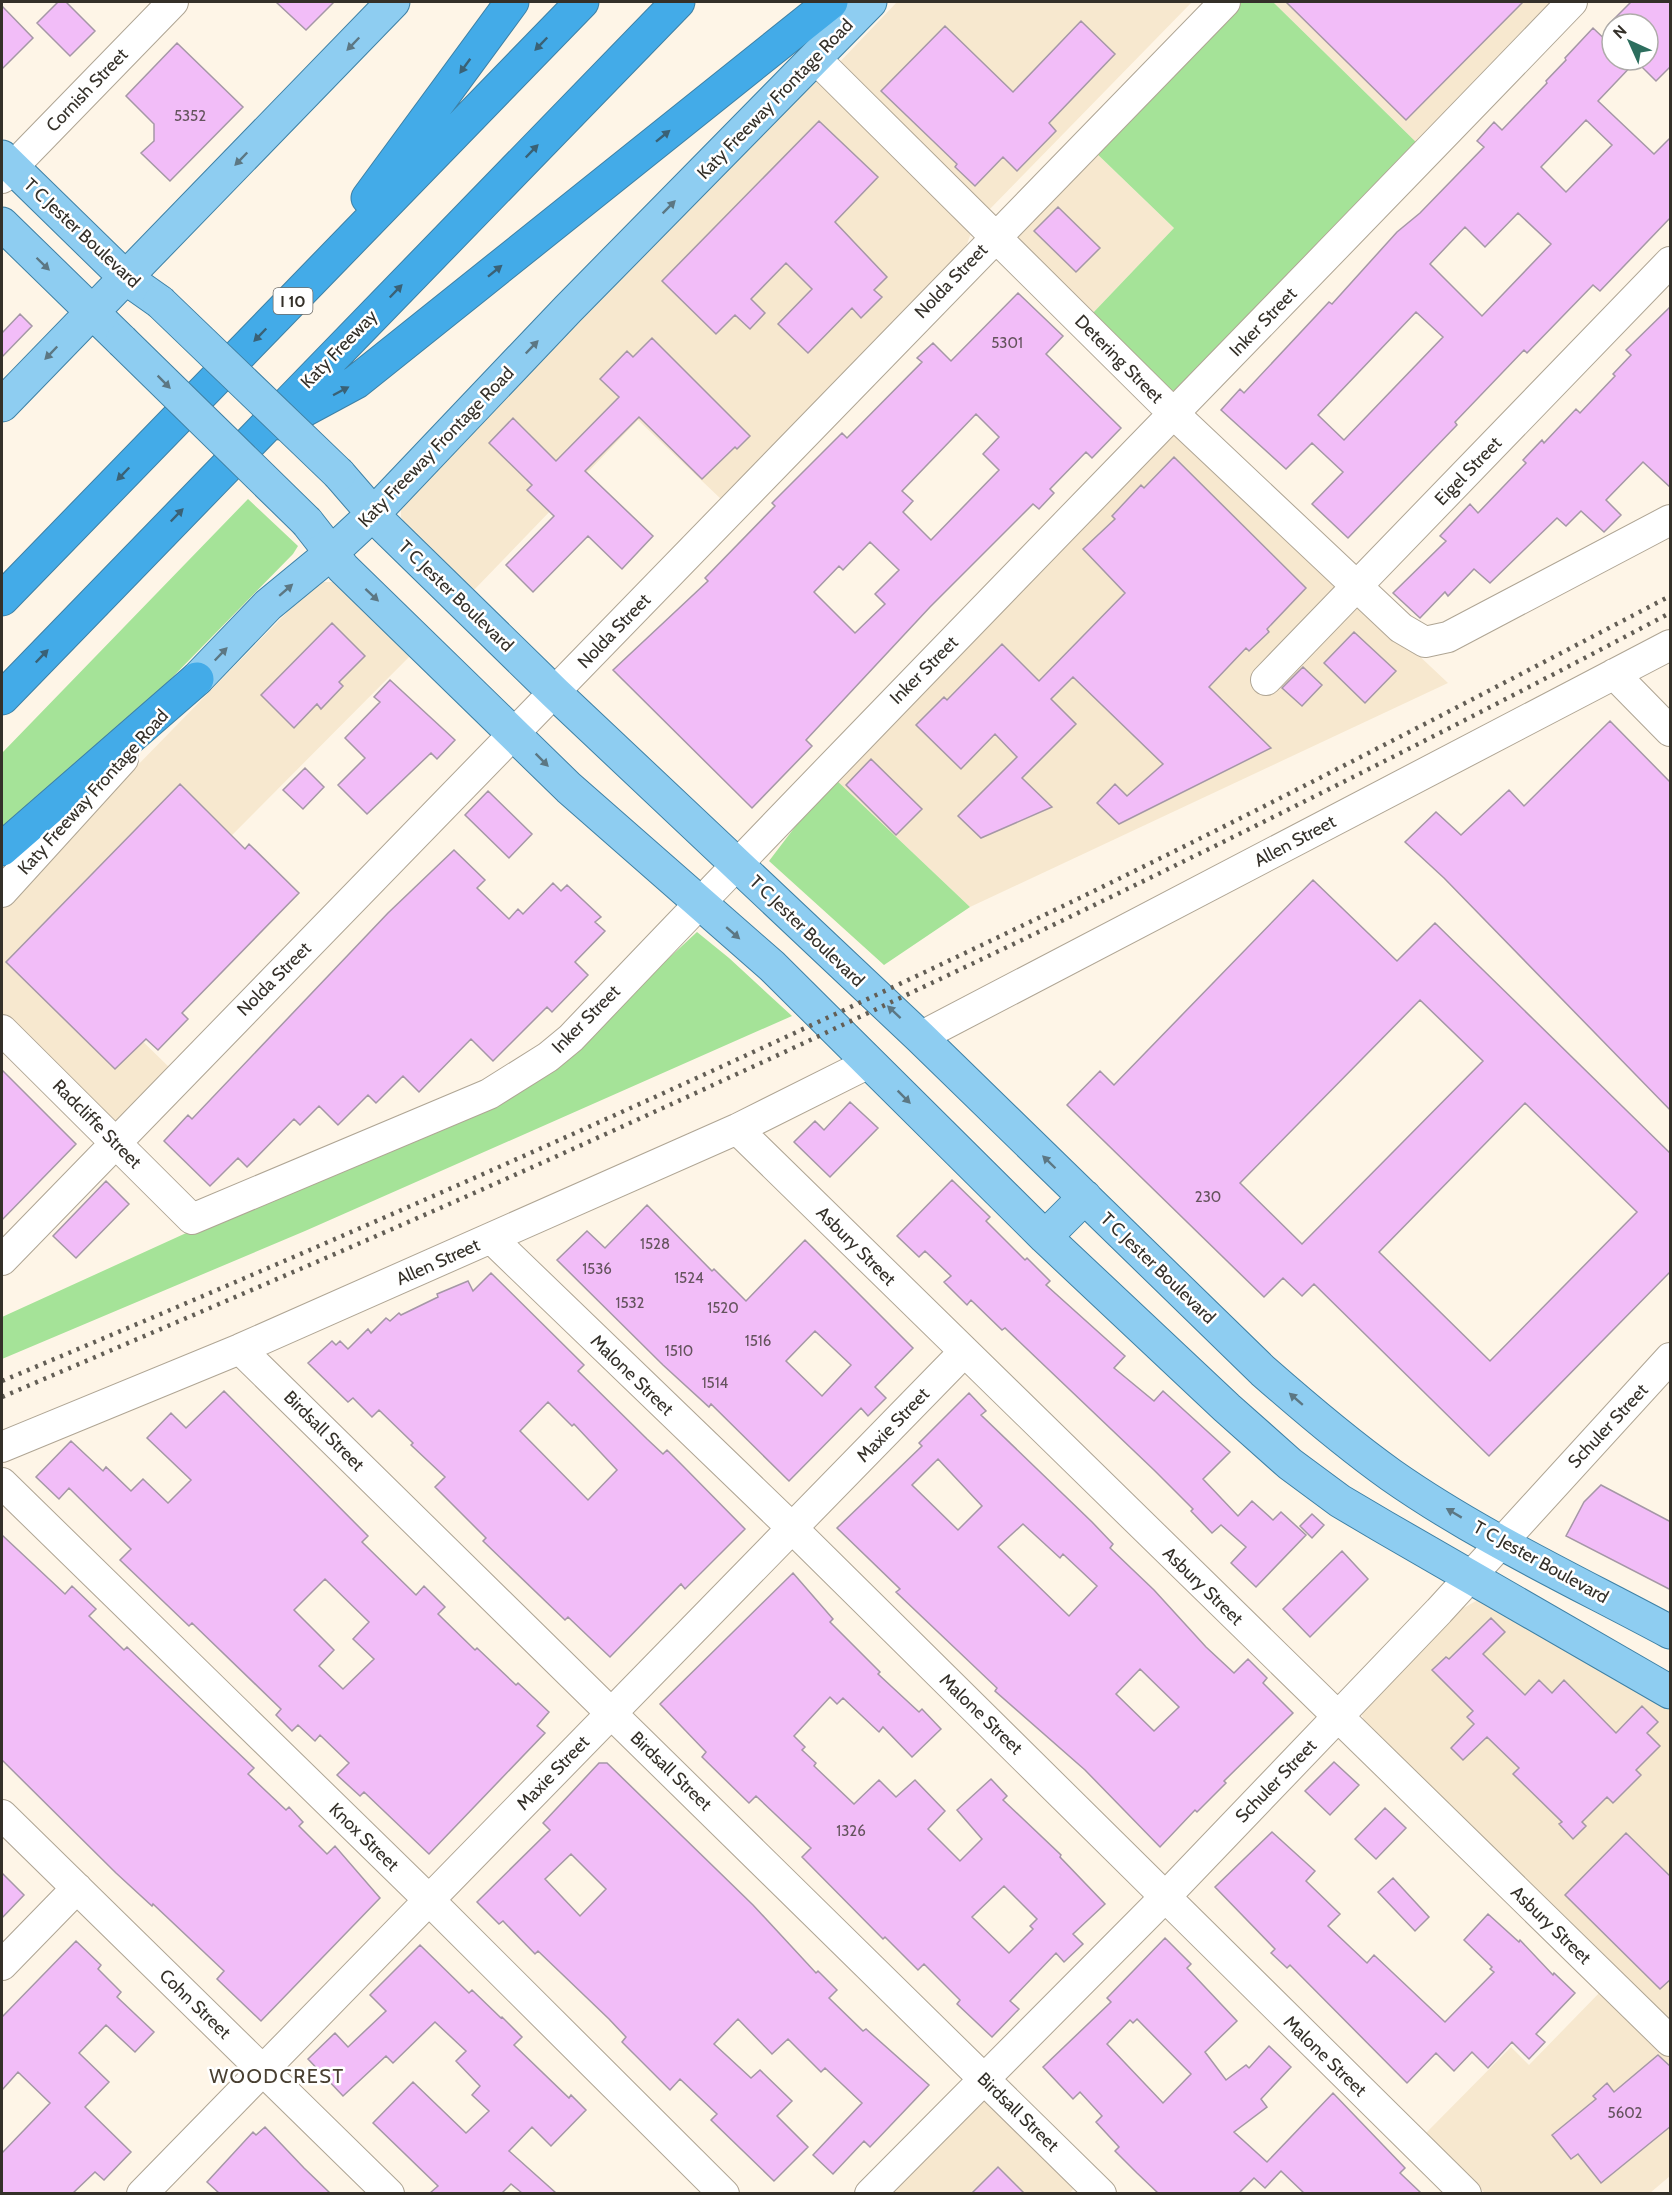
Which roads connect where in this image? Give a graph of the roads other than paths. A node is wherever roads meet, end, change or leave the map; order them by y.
1 (173, 2) edge
2 (393, 2) edge
3 (512, 2) edge
4 (582, 2) edge
5 (678, 2) edge
6 (831, 2) edge
7 (870, 2) edge
8 (1225, 2) edge
9 (1572, 2) edge
10 (815, 58) junction
11 (5, 167) edge
12 (2, 224) edge
13 (995, 236) junction
14 (1671, 262) edge
15 (126, 278) junction
16 (292, 301) junction
17 (92, 312) junction
18 (2, 405) edge
19 (1175, 414) junction
20 (252, 438) junction
21 (373, 514) junction
22 (1671, 520) edge
23 (330, 554) junction
24 (1357, 586) junction
25 (2, 599) edge
26 (1671, 645) edge
27 (1614, 674) junction
28 (197, 679) junction
29 (1266, 680) dead end
30 (555, 693) junction
31 (2, 698) edge
32 (1671, 731) edge
33 (514, 734) junction
34 (2, 849) edge
35 (736, 863) junction
36 (2, 892) edge
37 (699, 903) junction
38 (2, 1030) edge
39 (920, 1037) junction
40 (870, 1063) junction
41 (737, 1129) junction
42 (115, 1141) junction
43 (1085, 1197) junction
44 (192, 1219) joint
45 (1045, 1237) junction
46 (491, 1238) junction
47 (2, 1260) edge
48 (240, 1349) junction
49 (964, 1352) junction
50 (1671, 1358) edge
51 (1263, 1371) junction
52 (1227, 1408) junction
53 (2, 1447) edge
54 (2, 1483) edge
55 (792, 1528) junction
56 (1501, 1542) junction
57 (1468, 1578) junction
58 (1671, 1632) edge
59 (1671, 1692) edge
60 (611, 1712) junction
61 (1337, 1716) junction
62 (2, 1815) edge
63 (77, 1888) junction
64 (1166, 1896) junction
65 (430, 1901) junction
66 (2, 1965) edge
67 (1671, 2041) edge
68 (262, 2070) junction
69 (984, 2078) junction
70 (142, 2193) edge
71 (389, 2193) edge
72 (724, 2193) edge
73 (870, 2193) edge
74 (1101, 2193) edge
75 (1466, 2193) edge

1 - 11 street, Cornish Street
2 -> 15 main road
3 -> 16 highway
4 -> 16 highway, I 10
20 -> 5 highway, Katy Freeway
20 -> 6 highway
7 - 10 main road, Katy Freeway Frontage Road
8 - 13 street, Nolda Street
9 - 19 street, Inker Street
10 - 13 street, Detering Street
21 -> 10 main road, Katy Freeway Frontage Road
11 - 15 main road, T C Jester Boulevard
12 -> 17 main road
13 - 19 street, Detering Street
13 - 30 street, Nolda Street
14 - 24 street, Eigel Street
15 - 17 main road
15 - 21 main road, T C Jester Boulevard, bridge
16 -> 25 highway, I 10
17 -> 18 main road
17 -> 23 main road, bridge
19 - 24 street, Detering Street
19 - 35 street, Inker Street
31 -> 20 highway, Katy Freeway
21 - 23 main road, Katy Freeway Frontage Road
21 - 30 main road, T C Jester Boulevard
22 - 24 street, Detering Street
28 -> 23 main road, Katy Freeway Frontage Road
23 -> 33 main road
24 - 29 street, Eigel Street
26 - 27 street, Allen Street
27 - 32 street
27 - 39 street, Allen Street
28 - 34 highway
28 - 36 street, Katy Freeway Frontage Road
30 - 33 street, Nolda Street
30 - 35 main road, T C Jester Boulevard
33 -> 37 main road
33 - 42 street, Nolda Street
35 - 37 street, Inker Street
39 -> 35 main road, T C Jester Boulevard
37 -> 40 main road
37 - 44 street, Inker Street
38 - 42 street, Radcliffe Street
43 -> 39 main road, T C Jester Boulevard
40 - 41 street, Allen Street
40 -> 45 main road
41 - 46 street, Allen Street
41 - 49 street, Asbury Street
42 - 44 street, Radcliffe Street
42 - 47 street, Nolda Street
43 - 45 main road
43 - 51 main road, T C Jester Boulevard
45 - 52 main road
46 - 48 street, Allen Street
46 - 55 street, Malone Street
48 - 53 street, Allen Street
48 - 60 street, Birdsall Street
49 - 55 street, Maxie Street
49 - 61 street, Asbury Street
50 - 56 street, Schuler Street
51 - 52 main road
56 -> 51 main road, T C Jester Boulevard
52 - 57 main road
54 - 65 street, Knox Street
55 - 60 street, Maxie Street
55 - 64 street, Malone Street
56 - 57 street, Schuler Street
56 - 58 main road, T C Jester Boulevard
57 - 59 main road
57 - 61 street, Schuler Street
60 - 65 street, Maxie Street
60 - 69 street, Birdsall Street
61 - 64 street, Schuler Street
61 - 67 street, Asbury Street
62 - 63 street, Cohn Street
63 - 66 street
63 - 68 street, Cohn Street
64 - 69 street, Schuler Street
64 - 75 street, Malone Street
65 - 68 street, Maxie Street
65 - 72 street, Knox Street
68 - 70 street, Maxie Street
68 - 71 street, Cohn Street
69 - 73 street, Schuler Street
69 - 74 street, Birdsall Street

